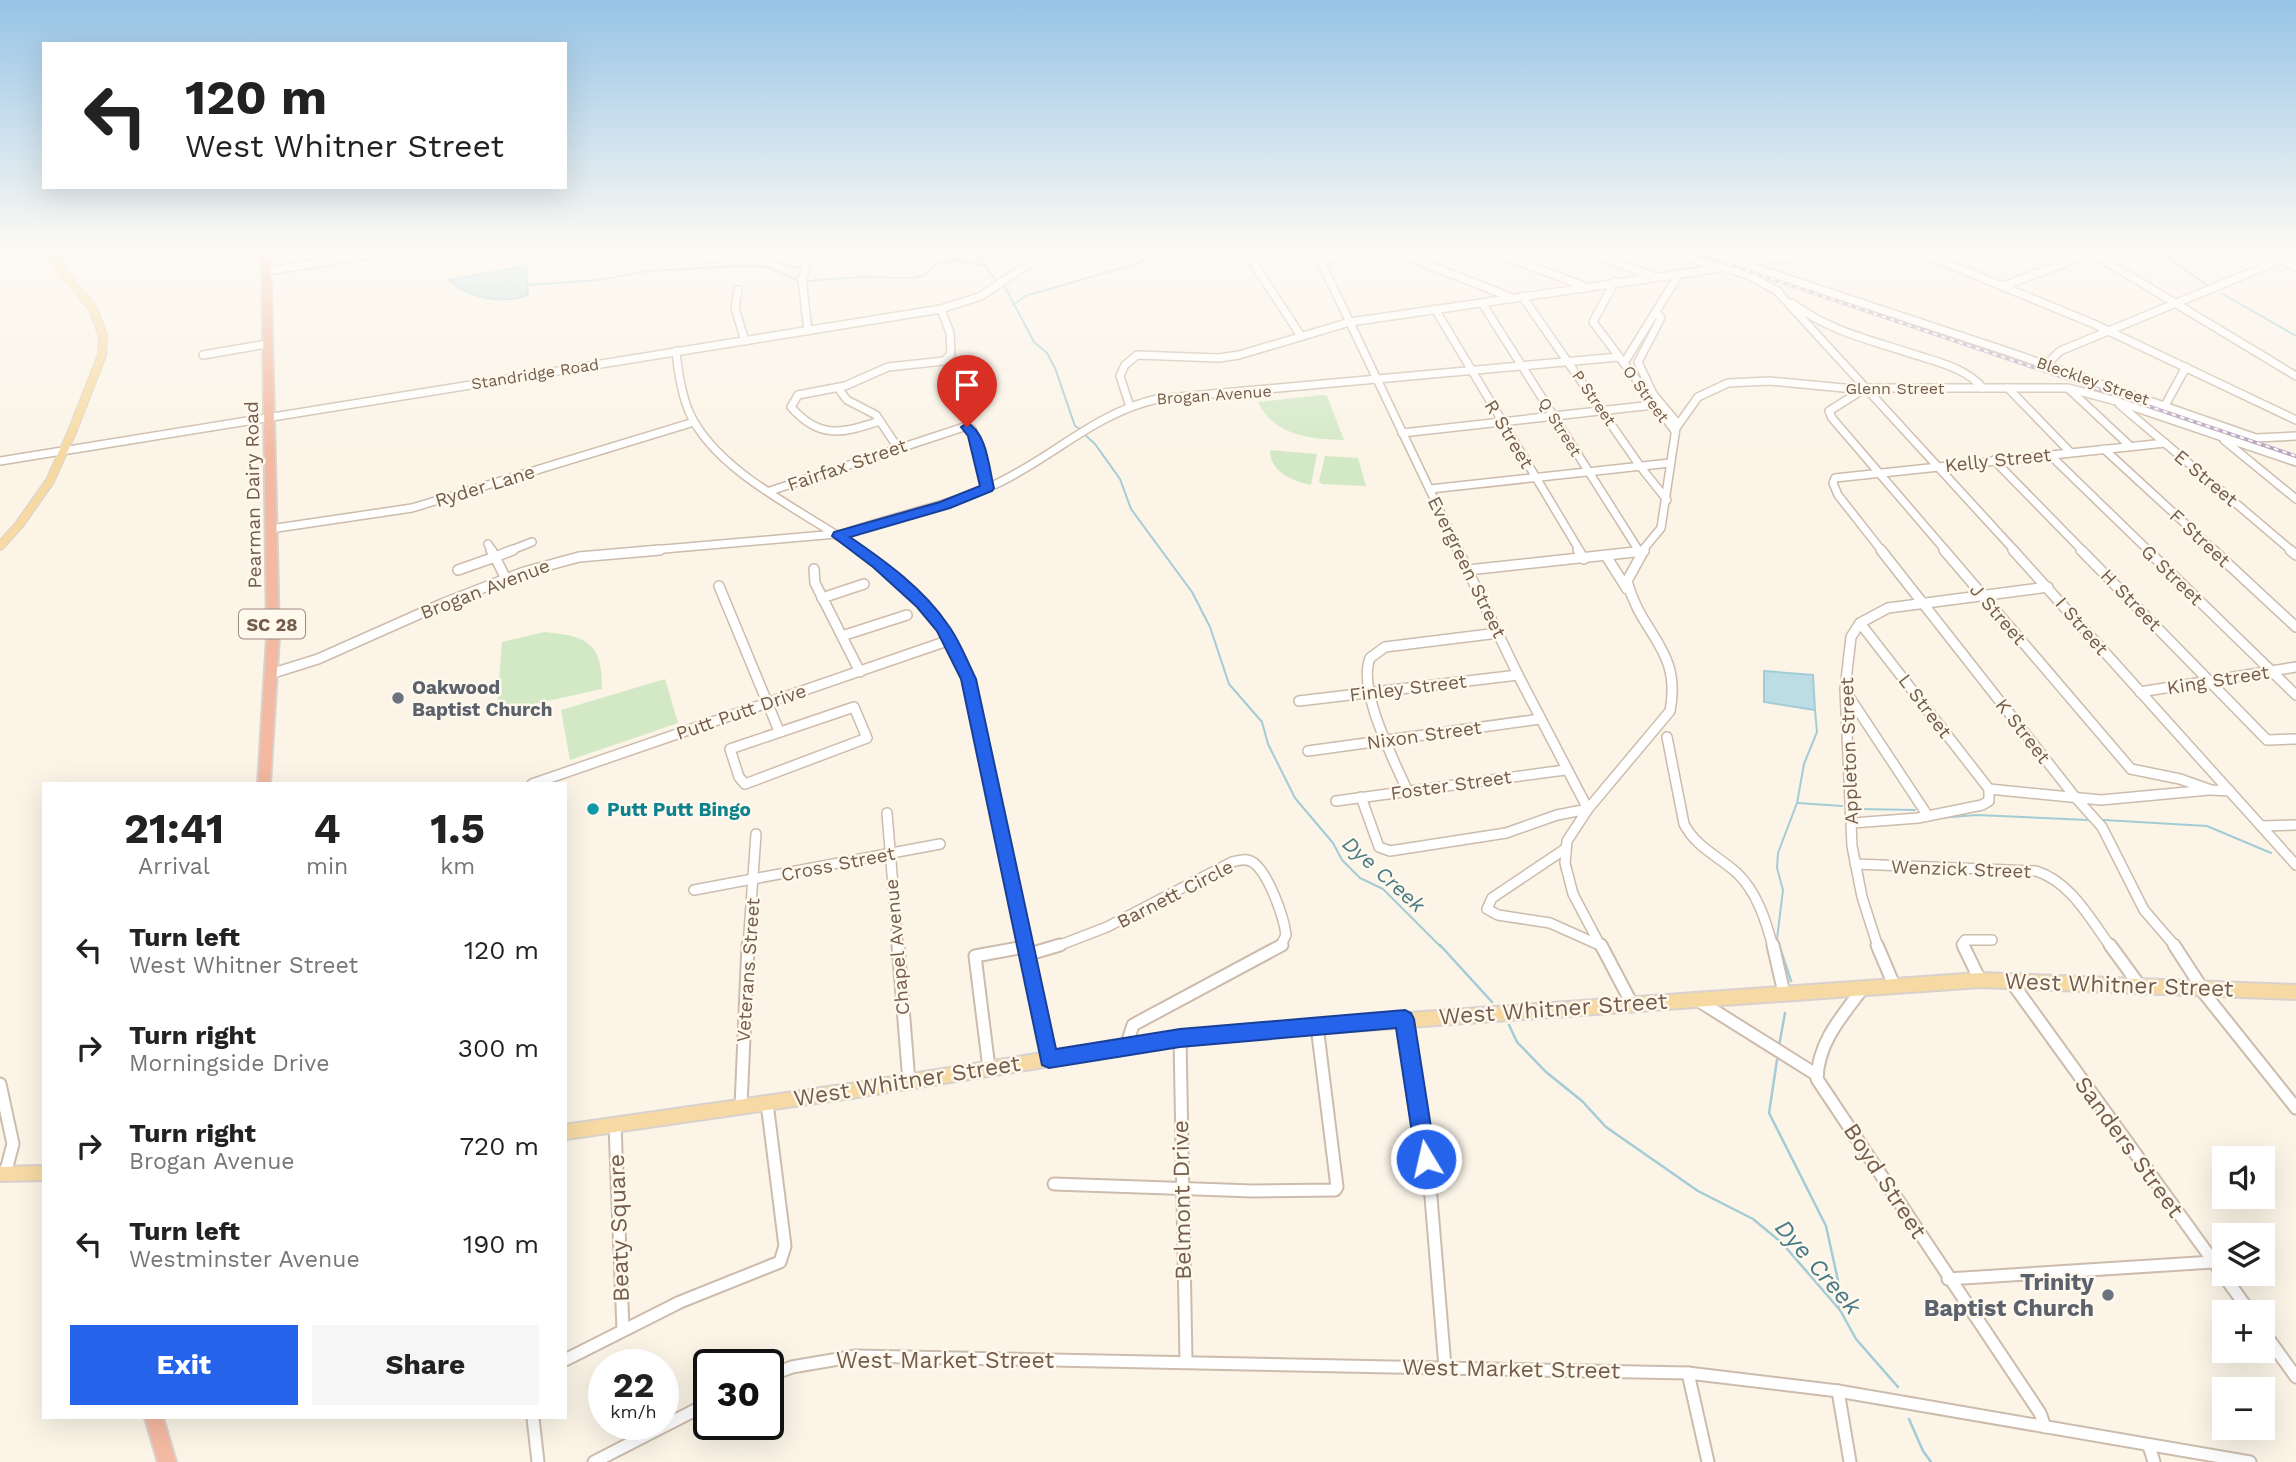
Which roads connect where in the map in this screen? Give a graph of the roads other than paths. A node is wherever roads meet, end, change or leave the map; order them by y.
1 (98, 315) edge
2 (267, 315) edge
3 (737, 315) edge
4 (806, 315) edge
5 (904, 315) edge
6 (944, 315) edge
7 (1286, 315) edge
8 (1347, 315) edge
9 (1394, 315) edge
10 (1439, 315) edge
11 (1489, 315) edge
12 (1536, 315) edge
13 (1595, 315) edge
14 (1654, 315) edge
15 (1659, 315) edge
16 (1799, 315) edge
17 (1808, 315) edge
18 (1896, 315) edge
19 (2072, 315) edge
20 (2147, 315) edge
21 (2195, 315) edge
22 (1350, 322) junction
23 (808, 331) junction
24 (2110, 331) junction
25 (1301, 337) junction
26 (745, 341) junction
27 (267, 344) junction
28 (676, 351) junction
29 (203, 355) dead end
30 (1621, 360) junction
31 (1569, 362) junction
32 (2046, 365) junction
33 (1521, 367) junction
34 (2186, 367) junction
35 (1472, 372) junction
36 (2296, 376) edge
37 (1378, 381) junction
38 (838, 388) junction
39 (1983, 388) junction
40 (2008, 388) junction
41 (2068, 388) junction
42 (1865, 389) junction
43 (2116, 401) junction
44 (1129, 404) junction
45 (1653, 405) junction
46 (2164, 406) junction
47 (1603, 411) junction
48 (2160, 415) junction
49 (1554, 417) junction
50 (269, 418) junction
51 (2296, 420) edge
52 (880, 421) junction
53 (694, 422) junction
54 (1501, 422) junction
55 (1677, 428) junction
56 (1402, 433) junction
57 (2221, 436) junction
58 (2296, 436) edge
59 (2165, 443) junction
60 (2130, 446) junction
61 (898, 448) junction
62 (2104, 449) junction
63 (65, 450) junction
64 (2070, 452) junction
65 (2049, 454) junction
66 (1994, 460) junction
67 (0, 461) edge
68 (2296, 462) edge
69 (1670, 463) junction
70 (1640, 466) junction
71 (1938, 466) junction
72 (1588, 472) junction
73 (1877, 472) junction
74 (1535, 478) junction
75 (1833, 480) joint
76 (987, 488) junction
77 (1430, 489) junction
78 (770, 491) junction
79 (2296, 499) edge
80 (1667, 500) junction
81 (270, 529) junction
82 (837, 535) junction
83 (532, 542) dead end
84 (488, 544) dead end
85 (0, 546) edge
86 (1641, 551) junction
87 (2296, 555) edge
88 (1606, 556) junction
89 (495, 557) junction
90 (1584, 559) junction
91 (814, 569) dead end
92 (458, 570) dead end
93 (1468, 570) junction
94 (506, 579) junction
95 (864, 584) dead end
96 (719, 586) dead end
97 (2048, 587) junction
98 (1628, 590) junction
99 (1983, 596) junction
100 (822, 598) junction
101 (1923, 603) junction
102 (907, 615) dead end
103 (1860, 623) junction
104 (2296, 627) edge
105 (1498, 633) junction
106 (842, 636) junction
107 (950, 640) junction
108 (2296, 667) edge
109 (860, 672) junction
110 (2273, 673) junction
111 (270, 674) junction
112 (1518, 675) junction
113 (2212, 682) junction
114 (1845, 690) junction
115 (1369, 692) junction
116 (2140, 692) junction
117 (2296, 695) edge
118 (1299, 701) dead end
119 (768, 703) junction
120 (1540, 719) junction
121 (779, 731) junction
122 (1667, 737) dead end
123 (2296, 739) edge
124 (1387, 740) junction
125 (1308, 751) dead end
126 (1565, 770) junction
127 (264, 782) edge
128 (538, 782) edge
129 (1989, 789) junction
130 (1407, 790) junction
131 (2211, 790) junction
132 (2230, 791) junction
133 (1361, 797) junction
134 (2075, 797) junction
135 (1336, 801) dead end
136 (1588, 810) junction
137 (887, 813) dead end
138 (1928, 816) junction
139 (1853, 823) junction
140 (2296, 825) edge
141 (2261, 826) junction
142 (756, 834) dead end
143 (940, 844) dead end
144 (1565, 849) junction
145 (890, 854) junction
146 (1855, 864) junction
147 (2296, 865) edge
148 (753, 880) junction
149 (694, 890) dead end
150 (1992, 940) dead end
151 (1597, 944) junction
152 (1025, 951) junction
153 (2010, 980) junction
154 (1980, 981) junction
155 (1894, 985) junction
156 (2140, 986) junction
157 (1864, 987) junction
158 (2201, 988) junction
159 (2296, 992) edge
160 (1784, 993) junction
161 (1697, 1000) junction
162 (1632, 1004) junction
163 (1405, 1019) junction
164 (1317, 1026) junction
165 (1180, 1038) junction
166 (1126, 1047) junction
167 (1049, 1059) junction
168 (989, 1068) junction
169 (1817, 1075) junction
170 (909, 1082) junction
171 (0, 1084) edge
172 (767, 1103) junction
173 (741, 1106) junction
174 (2296, 1108) edge
175 (615, 1125) junction
176 (567, 1132) edge
177 (42, 1173) edge
178 (3, 1174) edge
179 (1054, 1184) dead end
180 (1182, 1187) junction
181 (2212, 1261) edge
182 (2212, 1262) edge
183 (1948, 1279) junction
184 (623, 1330) junction
185 (2275, 1348) edge
186 (567, 1359) edge
187 (1186, 1361) junction
188 (1445, 1367) junction
189 (784, 1372) edge
190 (1688, 1373) junction
191 (2296, 1377) edge
192 (1838, 1391) junction
193 (693, 1411) edge
194 (154, 1419) edge
195 (533, 1419) edge
196 (2045, 1427) junction
197 (2149, 1446) junction
198 (167, 1462) edge
199 (538, 1462) edge
200 (594, 1462) edge
201 (1708, 1462) edge
202 (1850, 1462) edge
203 (2154, 1462) edge
204 (2250, 1462) edge

1 - 63 main road
2 - 27 highway, Pearman Dairy Road / SC 28
3 - 26 street
4 - 23 street
5 - 23 street, Standridge Road
6 - 38 street
7 - 25 street
8 - 22 street, Evergreen Street
9 - 22 street
10 - 35 street, R Street
11 - 33 street, Q Street
12 - 31 street, P Street
13 - 30 street, O Street
14 - 30 street
15 - 55 street
16 - 42 street, I Street
17 - 39 street
18 - 32 street, Bleckley Street
19 - 24 street
20 - 24 street
21 - 36 street
22 - 25 street
22 - 37 street, Evergreen Street
23 - 26 street, Standridge Road
24 - 32 street
24 - 34 street
25 - 44 street
26 - 28 street, Standridge Road
27 - 29 street
27 - 50 highway, Pearman Dairy Road / SC 28
28 - 50 street, Standridge Road
28 - 53 street
30 - 31 street, Brogan Avenue
30 - 45 street, O Street
31 - 33 street, Brogan Avenue
31 - 47 street, P Street
32 - 46 street, Bleckley Street
33 - 35 street, Brogan Avenue
33 - 49 street, Q Street
34 - 46 street
34 - 51 street
35 - 37 street, Brogan Avenue
35 - 54 street, R Street
37 - 44 street, Brogan Avenue
37 - 56 street, Evergreen Street
38 - 52 street
38 - 52 street
39 - 40 street, Glenn Street
39 - 42 street, Glenn Street
40 - 41 street, Glenn Street
40 - 64 street
41 - 43 street, Glenn Street
41 - 60 street
42 - 55 street, Glenn Street
42 - 71 street, I Street
42 - 73 street, J Street
43 - 48 street, Glenn Street
43 - 59 street, E Street
44 - 76 street, Brogan Avenue
45 - 47 street
45 - 55 street, O Street
46 - 48 street
46 - 58 street, Bleckley Street
47 - 49 street
47 - 70 street, P Street
48 - 57 street, Glenn Street
49 - 54 street
49 - 72 street, Q Street
50 - 63 street, Standridge Road
50 - 81 highway, Pearman Dairy Road / SC 28
52 - 61 street
53 - 78 street
53 - 81 street, Ryder Lane
54 - 56 street
54 - 74 street, R Street
55 - 69 street, Glenn Street
56 - 77 street, Evergreen Street
57 - 68 street, Glenn Street
57 - 79 street
59 - 60 street, Kelly Street
59 - 87 street, E Street
60 - 62 street, Kelly Street
61 - 76 street, Fairfax Street
61 - 78 street, Fairfax Street
62 - 64 street, Kelly Street
62 - 104 street, F Street
63 - 67 street, Standridge Road
63 - 85 main road
64 - 65 street, Kelly Street
65 - 66 street, Kelly Street
65 - 110 street, G Street
66 - 71 street, Kelly Street
66 - 113 street, H Street
69 - 70 street
69 - 80 street, Glenn Street
70 - 72 street
70 - 80 street, P Street
71 - 73 street, Kelly Street
71 - 97 street, I Street
72 - 74 street
72 - 86 street, Q Street
73 - 75 street, Kelly Street
73 - 99 street, J Street
74 - 77 street
74 - 90 street, R Street
75 - 101 street, K Street
76 - 82 street, Brogan Avenue
77 - 93 street, Evergreen Street
78 - 82 street
80 - 86 street, Glenn Street
81 - 111 highway, Pearman Dairy Road / SC 28
82 - 94 street, Brogan Avenue
82 - 107 street
83 - 89 street
84 - 89 street
86 - 88 street
86 - 98 street, Glenn Street
88 - 90 street
88 - 98 street
89 - 92 street
89 - 94 street
90 - 93 street
91 - 100 street
93 - 105 street, Evergreen Street
94 - 111 street, Brogan Avenue
95 - 100 street
96 - 119 street
97 - 99 street
97 - 116 street, I Street
98 - 136 street
99 - 101 street
99 - 131 street, J Street
100 - 106 street
101 - 103 street
101 - 134 street, K Street
102 - 106 street
103 - 114 street, Appleton Street
103 - 129 street, L Street
105 - 112 street, Evergreen Street
105 - 115 street
106 - 109 street
107 - 109 street, Putt Putt Drive
107 - 152 street
108 - 110 street, King Street
109 - 119 street, Putt Putt Drive
110 - 113 street, King Street
110 - 117 street, G Street
111 - 127 highway, Pearman Dairy Road / SC 28
112 - 115 street, Finley Street
112 - 120 street, Evergreen Street
113 - 116 street, King Street
113 - 123 street, H Street
114 - 138 street
114 - 139 street, Appleton Street
115 - 118 street, Finley Street
115 - 124 street
116 - 132 street, I Street
119 - 121 street
119 - 128 street, Putt Putt Drive
120 - 124 street, Nixon Street
120 - 126 street, Evergreen Street
121 - 121 street
122 - 160 street
124 - 125 street, Nixon Street
124 - 130 street
126 - 130 street, Foster Street
126 - 136 street, Evergreen Street
129 - 134 street
129 - 138 street
130 - 133 street, Foster Street
131 - 132 street, J Street
131 - 134 street
132 - 141 street, I Street
133 - 135 street, Foster Street
133 - 136 street
134 - 158 street, K Street
136 - 144 street
137 - 145 street, Chapel Avenue
138 - 139 street
139 - 146 street, Appleton Street
140 - 141 street
141 - 147 street, I Street
142 - 148 street, Veterans Street
143 - 145 street, Cross Street
144 - 151 street
144 - 151 street
145 - 148 street, Cross Street
145 - 170 street, Chapel Avenue
146 - 155 street, Appleton Street
146 - 156 street, Wenzick Street
148 - 149 street, Cross Street
148 - 173 street, Veterans Street
150 - 154 street
151 - 162 street
152 - 166 street, Barnett Circle
152 - 167 street
152 - 168 street
153 - 154 main road, West Whitner Street
153 - 156 main road, West Whitner Street
153 - 181 street, Sanders Street
154 - 155 main road, West Whitner Street
155 - 157 main road, West Whitner Street
156 - 158 main road, West Whitner Street
157 - 160 main road, West Whitner Street
157 - 169 street
158 - 159 main road, West Whitner Street
158 - 174 street, K Street
160 - 161 main road, West Whitner Street
161 - 162 main road, West Whitner Street
161 - 169 street, Boyd Street
162 - 163 main road, West Whitner Street
163 - 164 main road, West Whitner Street
163 - 188 street
164 - 165 main road, West Whitner Street
164 - 180 street
165 - 166 main road, West Whitner Street
165 - 180 street, Belmont Drive
166 - 167 main road, West Whitner Street
167 - 168 main road, West Whitner Street
168 - 170 main road, West Whitner Street
169 - 183 street, Boyd Street
170 - 172 main road, West Whitner Street
171 - 178 street
172 - 173 main road, West Whitner Street
172 - 184 street, Beaty Square
173 - 175 main road, West Whitner Street
175 - 176 main road, West Whitner Street
175 - 184 street, Beaty Square
177 - 178 main road
179 - 180 street
180 - 187 street, Belmont Drive
182 - 183 street
183 - 196 street, Boyd Street
184 - 186 street, Beaty Square
185 - 191 street
187 - 188 street, West Market Street
187 - 189 street, West Market Street
188 - 190 street, West Market Street
190 - 192 street, West Market Street
190 - 201 street
192 - 196 street, West Market Street
192 - 202 street
193 - 200 street
194 - 198 highway
195 - 199 street
196 - 197 street, West Market Street
197 - 203 street
197 - 204 street, West Market Street

